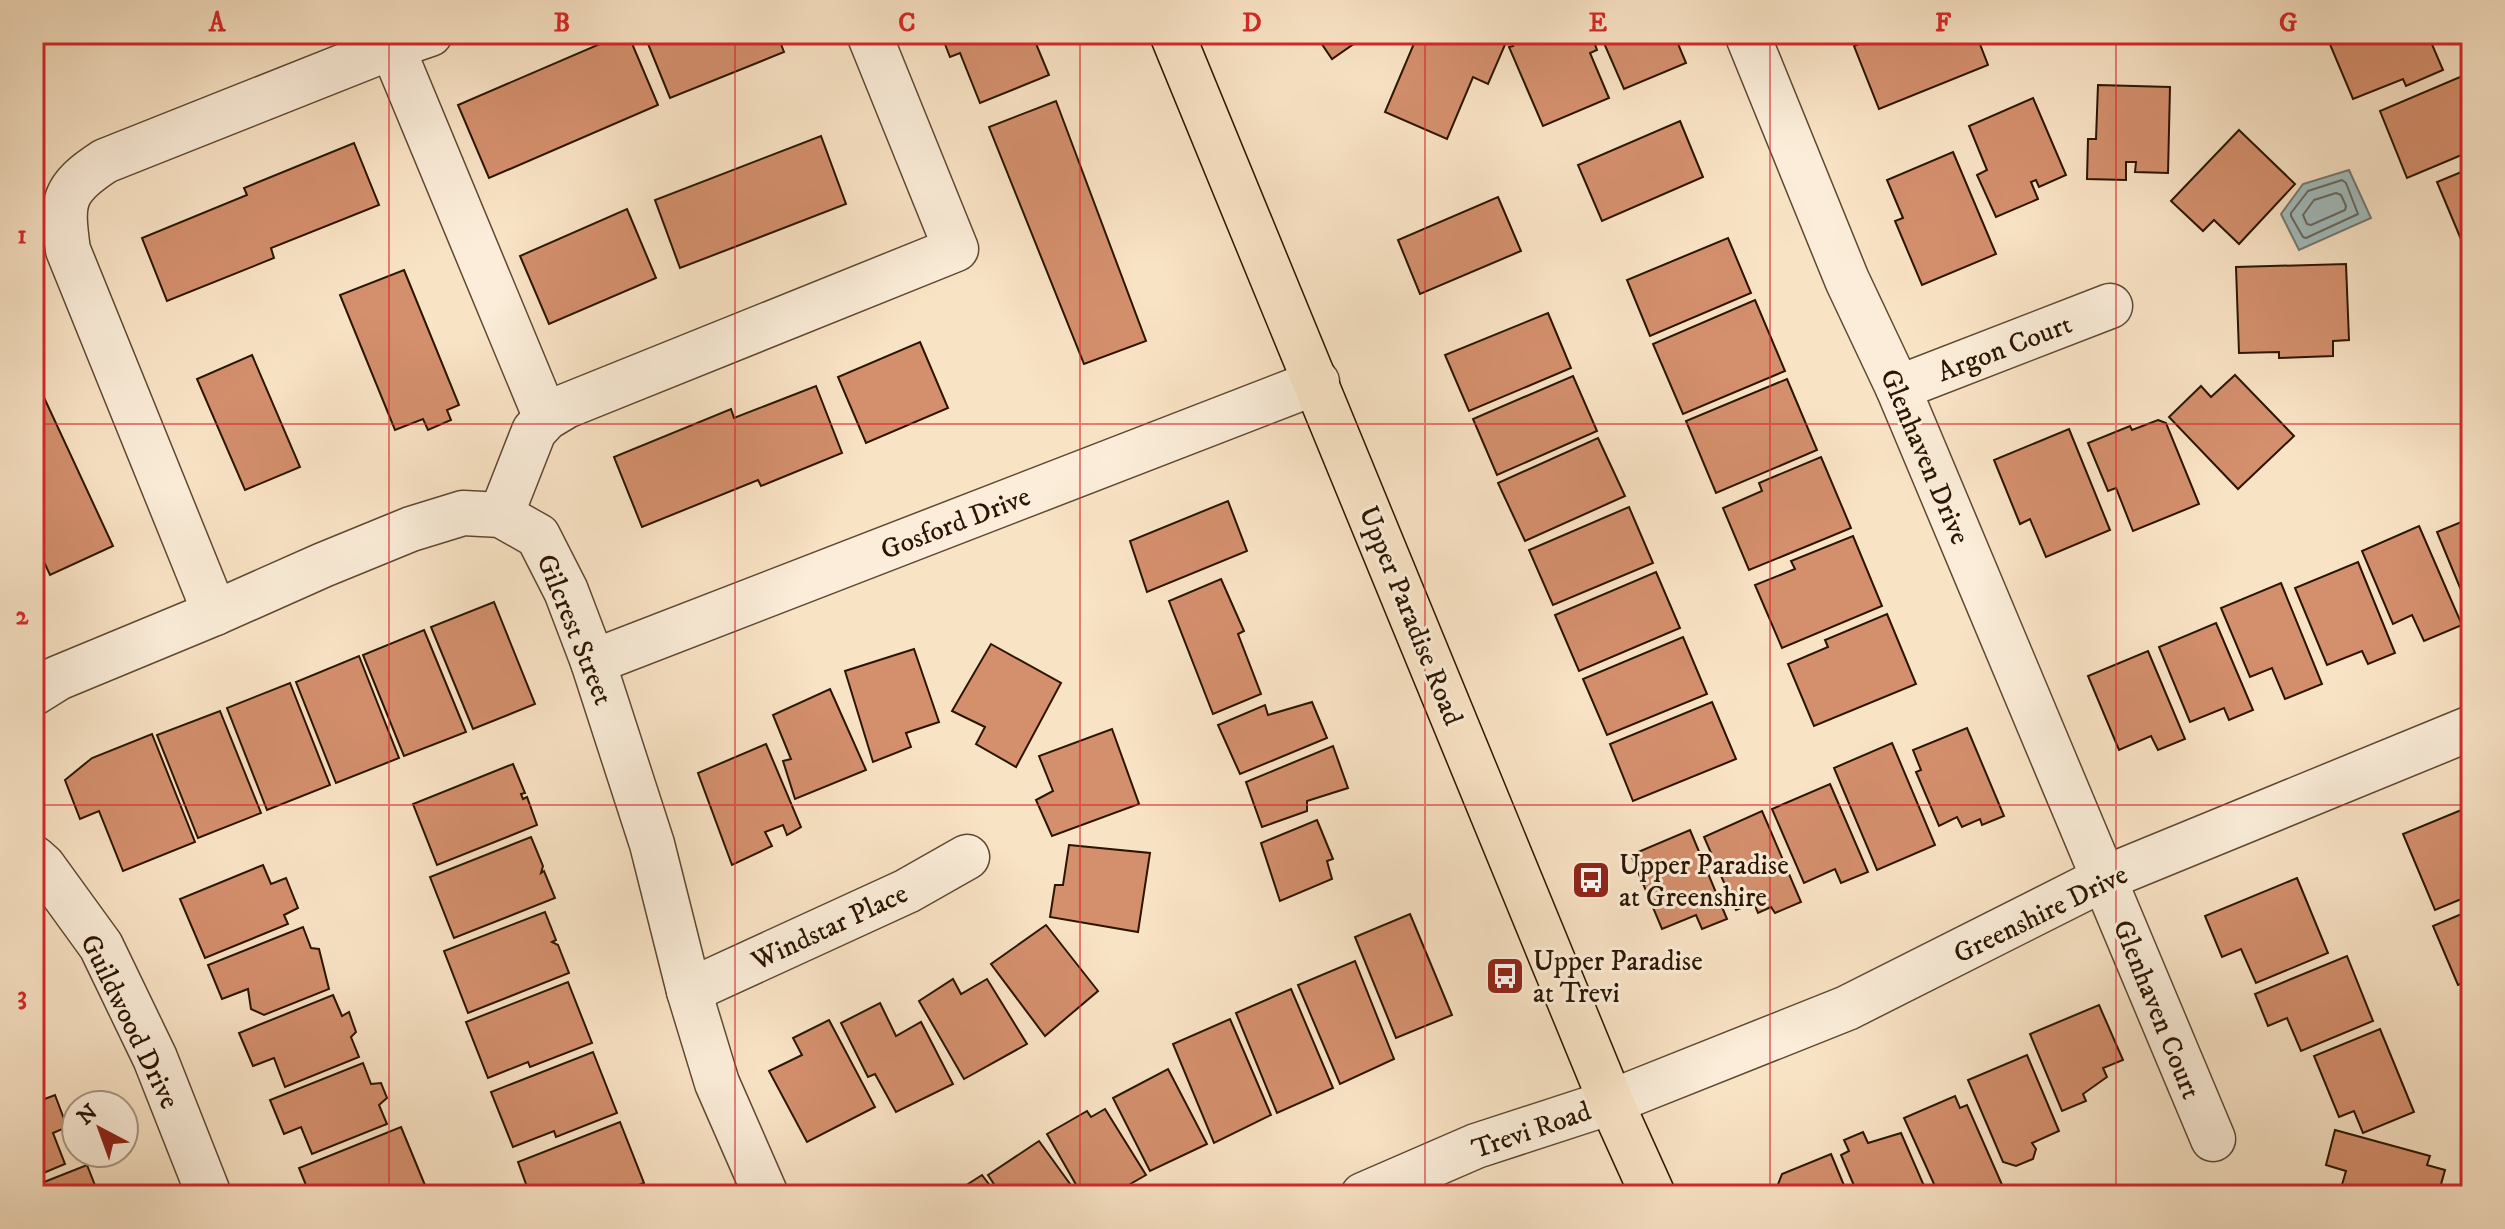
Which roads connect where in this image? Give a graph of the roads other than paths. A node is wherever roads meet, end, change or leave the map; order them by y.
1 (869, 34) edge
2 (1172, 34) edge
3 (1747, 34) edge
4 (411, 40) edge
5 (2110, 306) dead end
6 (1317, 382) junction
7 (1898, 388) junction
8 (546, 418) junction
9 (501, 515) junction
10 (215, 613) junction
11 (593, 662) junction
12 (34, 693) edge
13 (2471, 728) edge
14 (967, 857) dead end
15 (34, 858) edge
16 (2105, 878) junction
17 (689, 991) junction
18 (1611, 1102) junction
19 (2213, 1139) dead end
20 (209, 1195) edge
21 (766, 1195) edge
22 (1363, 1195) edge
23 (1653, 1195) edge

1 - 8 street
2 - 6 main road, Upper Paradise Road
3 - 7 street, Glenhaven Drive
4 - 8 street
4 - 10 street
5 - 7 street, Argon Court
6 - 11 street, Gosford Drive
6 - 18 main road, Upper Paradise Road
7 - 16 street, Glenhaven Drive
8 - 9 street
9 - 10 street, Gilcrest Street
9 - 11 street, Gilcrest Street
10 - 12 street, Gilcrest Street
11 - 17 street, Gilcrest Street
13 - 16 street, Greenshire Drive
14 - 17 street, Windstar Place
15 - 20 street, Guildwood Drive
16 - 18 street, Greenshire Drive
16 - 19 street, Glenhaven Court
17 - 21 street, Gilcrest Street
18 - 22 street, Trevi Road
18 - 23 main road, Upper Paradise Road

